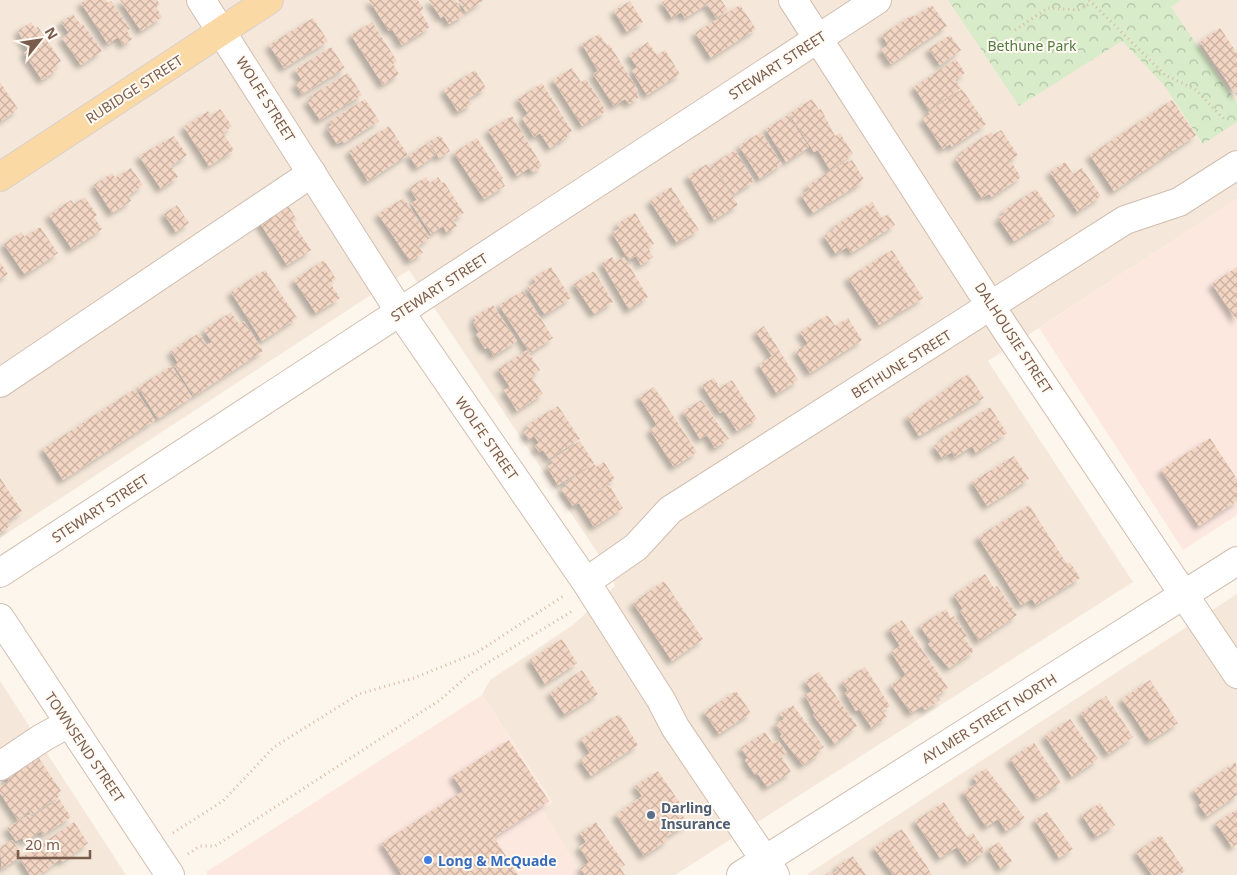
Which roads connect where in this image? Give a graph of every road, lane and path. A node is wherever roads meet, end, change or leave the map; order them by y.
1 (201, 0) edge
2 (269, 0) edge
3 (793, 0) edge
4 (877, 0) edge
5 (1090, 2) edge
6 (1014, 30) dead end
7 (221, 31) junction
8 (818, 38) junction
9 (1226, 121) dead end
10 (1237, 165) edge
11 (312, 173) junction
12 (0, 177) edge
13 (992, 307) junction
14 (400, 312) junction
15 (0, 383) edge
16 (1237, 561) edge
17 (0, 573) edge
18 (590, 590) junction
19 (1184, 596) junction
20 (0, 618) edge
21 (1237, 674) edge
22 (69, 723) junction
23 (0, 766) edge
24 (152, 847) junction
25 (188, 854) dead end
26 (770, 867) edge
27 (170, 875) edge
28 (741, 875) edge

1 - 7 street, WOLFE STREET
2 - 7 main road, RUBIDGE STREET
3 - 8 street, DALHOUSIE STREET
4 - 8 street, STEWART STREET
5 - 6 path
5 - 9 path
7 - 11 street, WOLFE STREET
7 - 12 main road, RUBIDGE STREET
8 - 13 street, DALHOUSIE STREET
8 - 14 street, STEWART STREET
10 - 13 street, BETHUNE STREET
11 - 14 street, WOLFE STREET
11 - 15 street
13 - 18 street, BETHUNE STREET
13 - 19 street, DALHOUSIE STREET
14 - 17 street, STEWART STREET
14 - 18 street, WOLFE STREET
16 - 19 street, AYLMER STREET NORTH
18 - 24 path
18 - 25 path
18 - 26 street, WOLFE STREET
19 - 21 street, DALHOUSIE STREET
19 - 26 street, AYLMER STREET NORTH
20 - 22 street, TOWNSEND STREET
22 - 23 street
22 - 24 street, TOWNSEND STREET
24 - 27 street, TOWNSEND STREET
26 - 28 street, AYLMER STREET NORTH

